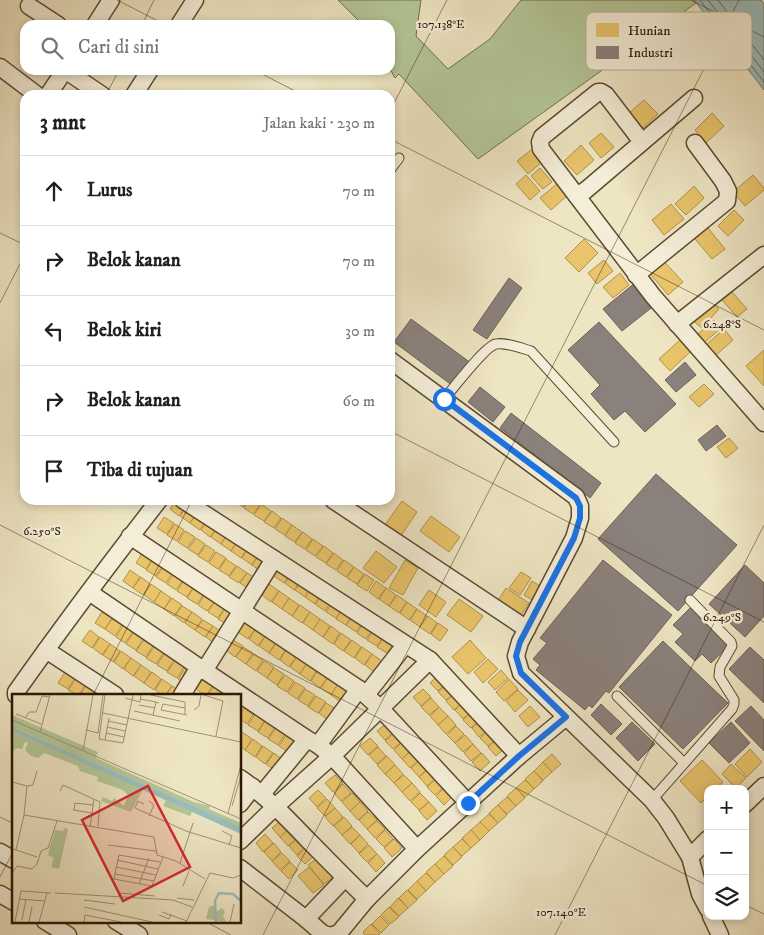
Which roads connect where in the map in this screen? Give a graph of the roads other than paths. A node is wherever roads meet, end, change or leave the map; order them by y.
1 (111, 0) edge
2 (196, 0) edge
3 (29, 6) dead end
4 (50, 20) edge
5 (98, 20) edge
6 (182, 20) edge
7 (0, 67) edge
8 (62, 75) edge
9 (72, 75) edge
10 (147, 75) edge
11 (30, 90) edge
12 (51, 90) edge
13 (95, 90) edge
14 (137, 90) edge
15 (694, 98) dead end
16 (642, 142) junction
17 (695, 143) dead end
18 (398, 158) dead end
19 (395, 162) edge
20 (577, 196) junction
21 (764, 255) edge
22 (636, 276) junction
23 (677, 324) junction
24 (395, 364) edge
25 (444, 399) junction
26 (764, 423) edge
27 (614, 442) dead end
28 (155, 505) edge
29 (191, 505) edge
30 (341, 505) edge
31 (130, 536) junction
32 (274, 559) junction
33 (89, 592) junction
34 (690, 600) dead end
35 (241, 611) junction
36 (527, 629) junction
37 (405, 645) junction
38 (46, 650) junction
39 (430, 660) junction
40 (202, 669) junction
41 (362, 692) junction
42 (16, 694) edge
43 (113, 694) edge
44 (183, 694) edge
45 (240, 694) edge
46 (241, 695) edge
47 (617, 696) dead end
48 (381, 709) junction
49 (566, 717) junction
50 (312, 742) junction
51 (332, 756) junction
52 (519, 756) junction
53 (684, 763) junction
54 (252, 786) edge
55 (764, 786) edge
56 (652, 800) junction
57 (749, 800) edge
58 (241, 802) edge
59 (468, 803) junction
60 (276, 806) junction
61 (241, 839) edge
62 (704, 844) edge
63 (417, 849) junction
64 (0, 852) edge
65 (690, 857) junction
66 (12, 859) edge
67 (241, 869) edge
68 (345, 878) junction
69 (0, 894) edge
70 (367, 898) junction
71 (12, 901) edge
72 (704, 902) edge
73 (306, 919) junction
74 (713, 920) edge
75 (47, 922) edge
76 (118, 922) edge
77 (68, 935) edge
78 (139, 935) edge
79 (327, 935) edge
80 (334, 935) edge
81 (720, 935) edge

1 - 5 street
2 - 6 street
3 - 4 street
7 - 11 street
8 - 12 street
9 - 13 street
10 - 14 street
15 - 16 street
16 - 20 street
16 - 20 street
17 - 22 street
18 - 19 lane
20 - 22 street
21 - 23 street
22 - 23 street
23 - 26 street
24 - 25 street
25 - 27 lane
25 - 36 street
28 - 31 street
29 - 32 street
30 - 36 street
31 - 33 street
31 - 35 street
32 - 35 street
32 - 37 street
33 - 38 street
33 - 40 street
34 - 53 lane
35 - 40 street
35 - 41 street
36 - 49 street
37 - 39 street
37 - 41 street
38 - 42 street
38 - 43 street
39 - 48 street
39 - 52 street
40 - 44 street
40 - 45 street
41 - 48 street
41 - 50 street
46 - 50 street
47 - 53 lane
48 - 51 street
48 - 59 street
49 - 52 street
49 - 56 street
50 - 51 street
50 - 54 street
51 - 60 street
51 - 63 street
52 - 59 street
53 - 56 lane
54 - 58 street
54 - 60 street
55 - 57 street
56 - 65 street
59 - 63 street
60 - 61 street
60 - 68 street
62 - 65 street
63 - 70 street
64 - 66 street
65 - 72 street
67 - 73 street
68 - 70 street
68 - 73 street
69 - 71 street
70 - 80 street
73 - 79 street
74 - 81 street
75 - 77 street
76 - 78 street

